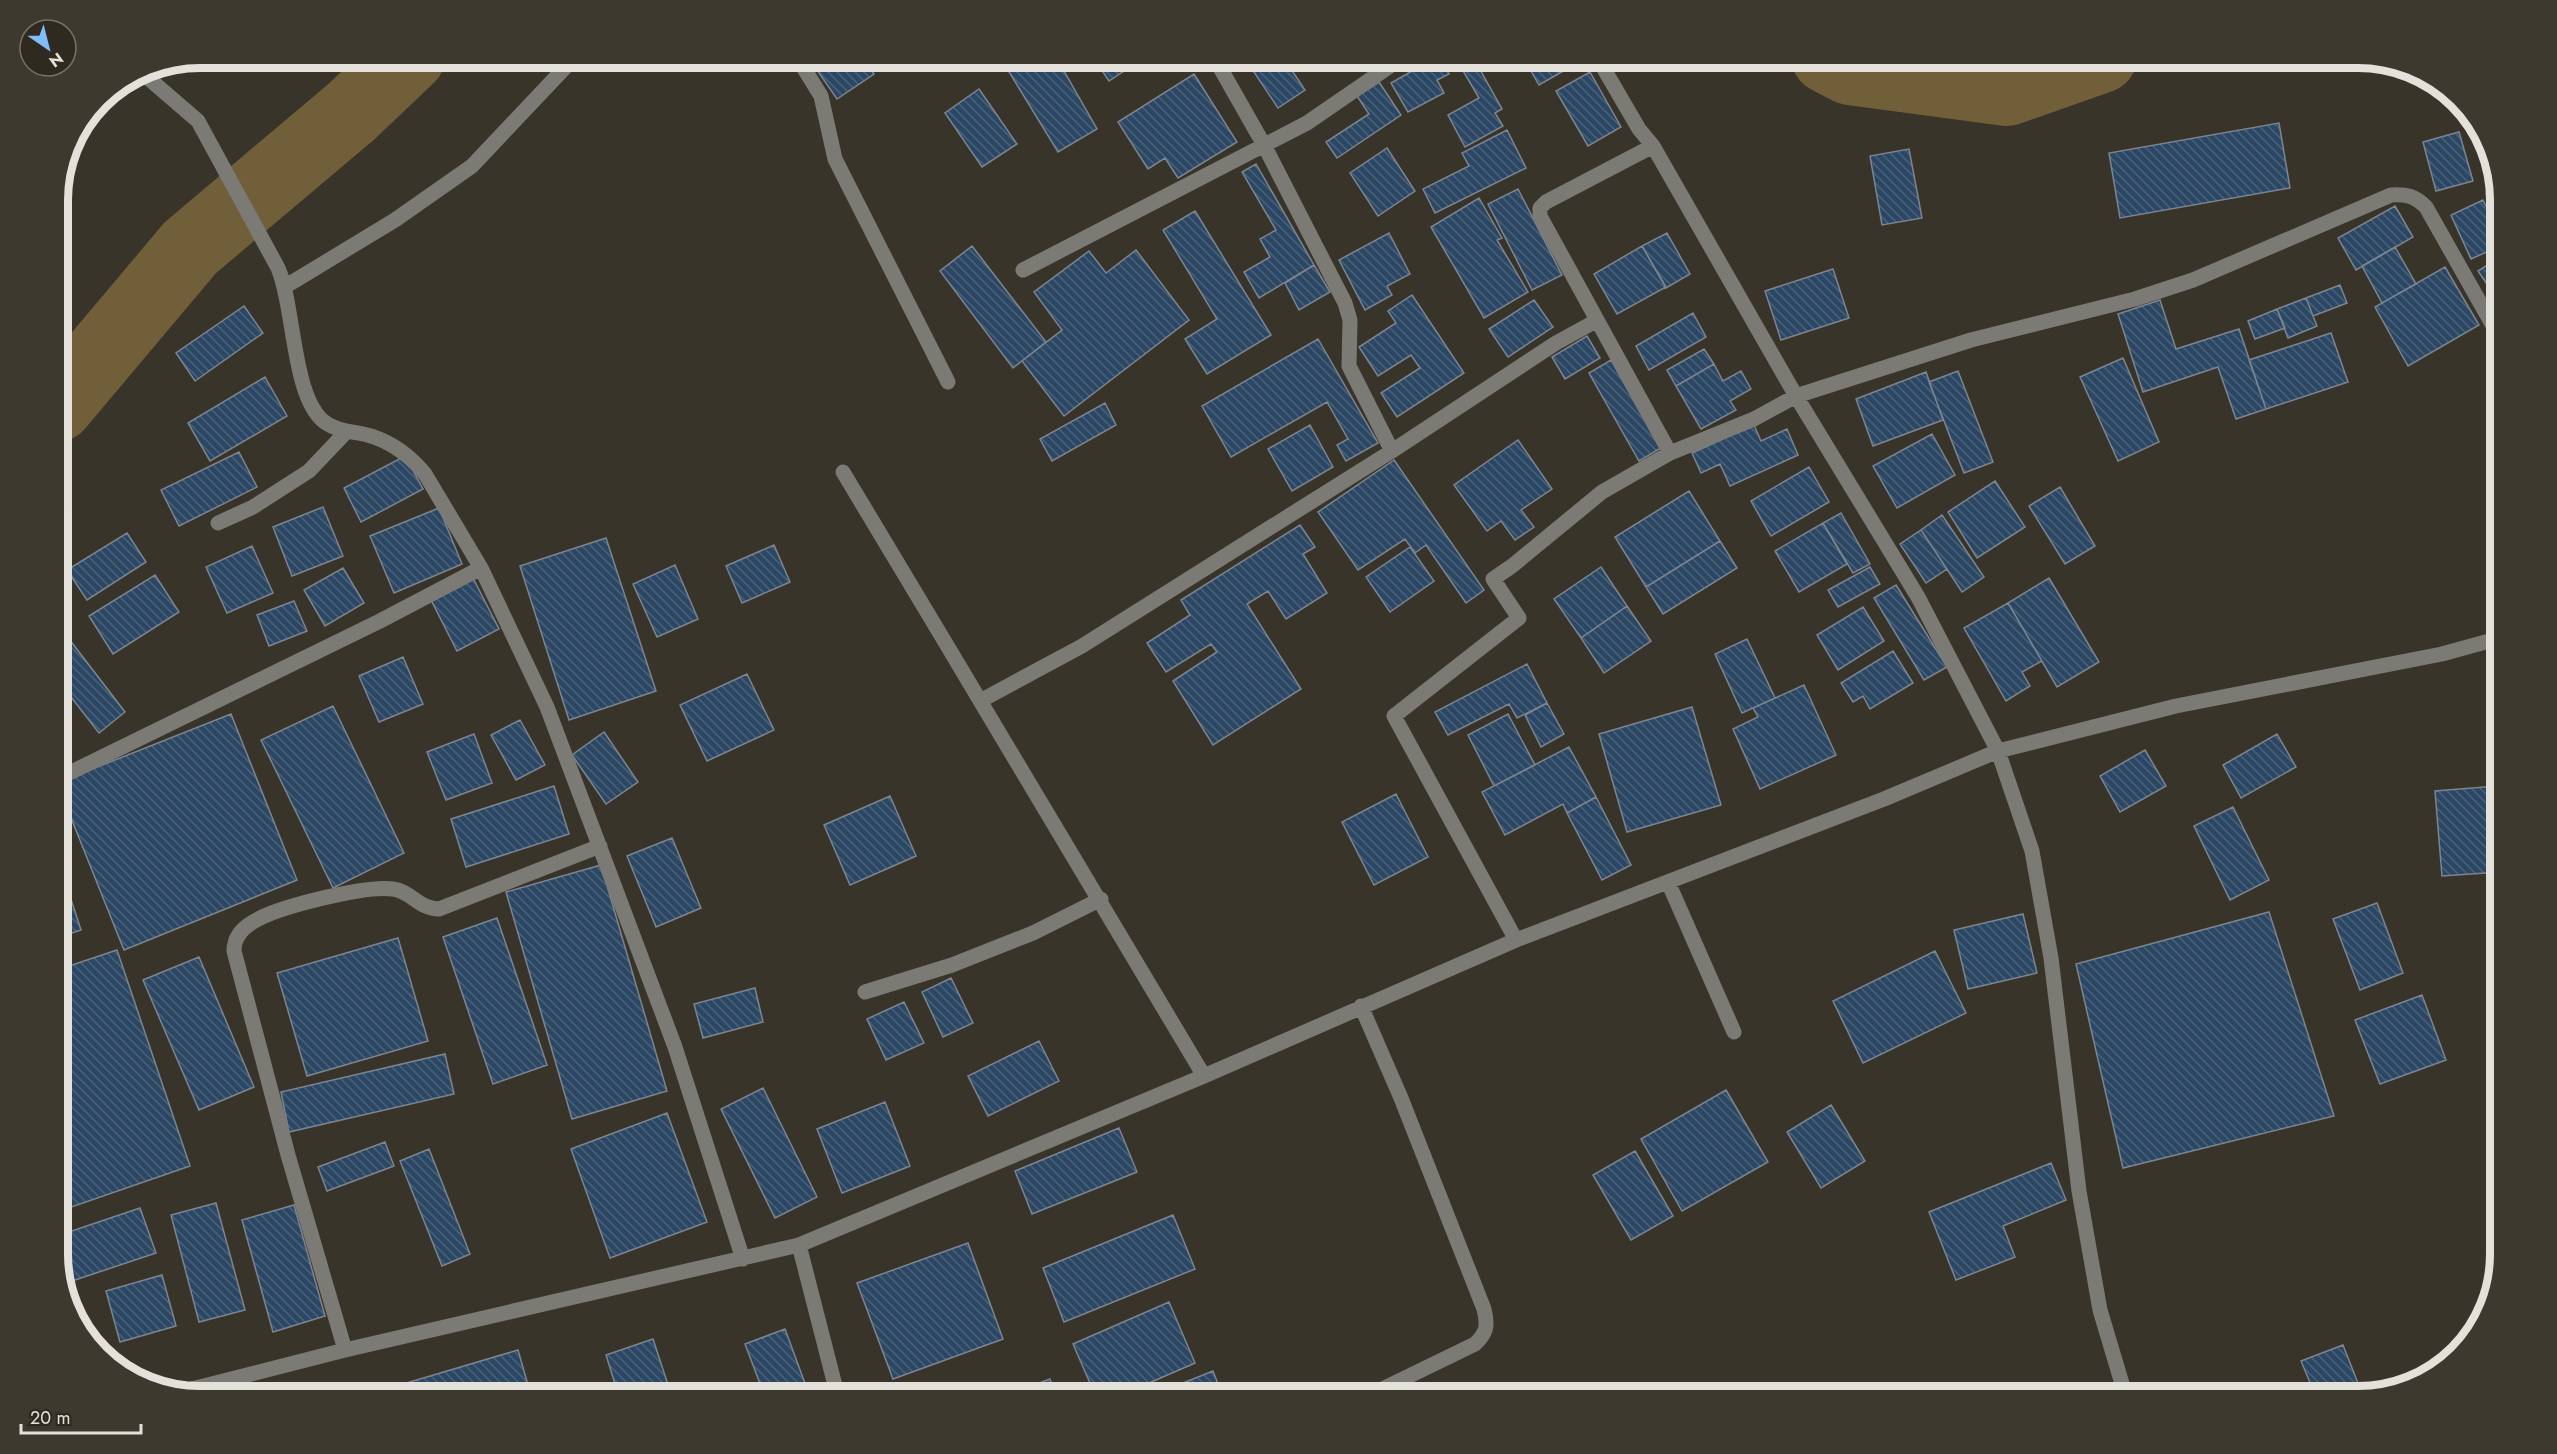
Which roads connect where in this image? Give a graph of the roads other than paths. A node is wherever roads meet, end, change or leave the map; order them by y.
1 (565, 68) edge
2 (804, 68) edge
3 (1220, 68) edge
4 (1386, 68) edge
5 (1603, 68) edge
6 (148, 78) edge
7 (1264, 145) junction
8 (1653, 146) junction
9 (1023, 270) dead end
10 (286, 286) junction
11 (2489, 319) edge
12 (1596, 321) junction
13 (948, 382) dead end
14 (1796, 396) junction
15 (347, 431) junction
16 (1392, 451) junction
17 (1670, 453) junction
18 (843, 472) dead end
19 (218, 523) dead end
20 (481, 568) junction
21 (2489, 641) edge
22 (980, 701) junction
23 (1998, 751) junction
24 (68, 773) edge
25 (600, 846) junction
26 (1668, 882) junction
27 (1101, 900) junction
28 (1516, 940) junction
29 (865, 992) dead end
30 (1361, 1006) junction
31 (1734, 1032) dead end
32 (1204, 1076) junction
33 (799, 1245) junction
34 (743, 1259) junction
35 (345, 1350) junction
36 (200, 1387) edge
37 (835, 1387) edge
38 (1387, 1387) edge
39 (2123, 1387) edge

1 - 10 street
2 - 13 street
3 - 7 street
4 - 7 street
5 - 8 street
6 - 10 street
7 - 9 street
7 - 16 street
8 - 12 street
8 - 14 street
10 - 15 street
11 - 14 street
12 - 16 street
12 - 17 street
14 - 17 street
14 - 23 street
15 - 19 street
15 - 20 street
16 - 22 street
17 - 28 street
18 - 22 street
20 - 24 street
20 - 25 street
21 - 23 street
22 - 27 street
23 - 26 street
23 - 39 street
25 - 34 street
25 - 35 street
26 - 28 street
26 - 31 street
27 - 29 street
27 - 32 street
28 - 30 street
30 - 32 street
30 - 38 street
32 - 33 street
33 - 34 street
33 - 37 street
34 - 35 street
35 - 36 street

